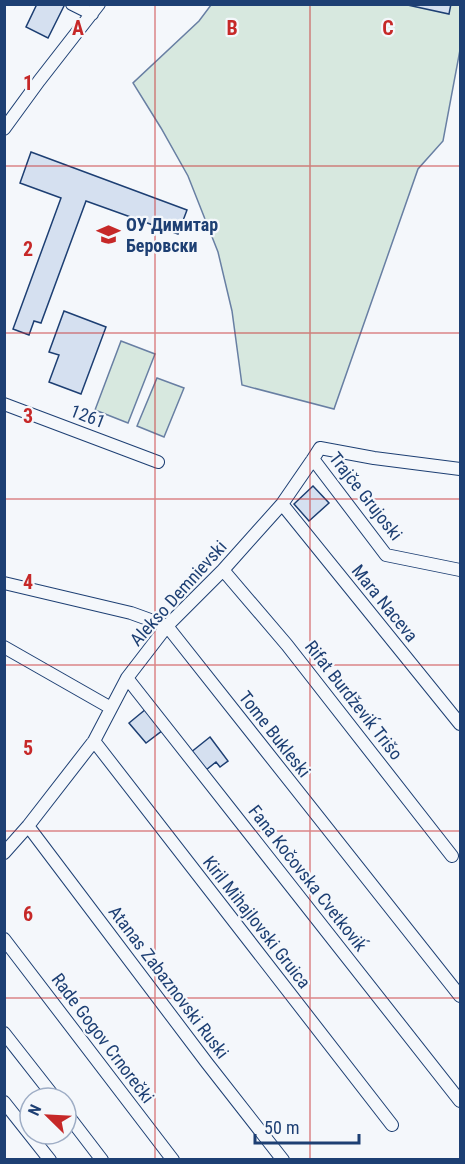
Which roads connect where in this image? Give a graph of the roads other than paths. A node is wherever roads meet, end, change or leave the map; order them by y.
1 (72, 4) edge
2 (95, 9) edge
3 (4, 129) edge
4 (4, 404) edge
5 (313, 459) junction
6 (158, 462) dead end
7 (460, 469) edge
8 (282, 504) junction
9 (224, 570) junction
10 (460, 570) edge
11 (4, 582) edge
12 (166, 626) junction
13 (4, 647) edge
14 (127, 678) junction
15 (111, 708) junction
16 (460, 724) edge
17 (94, 741) junction
18 (28, 826) junction
19 (4, 853) edge
20 (452, 856) dead end
21 (4, 939) edge
22 (460, 996) edge
23 (4, 1033) edge
24 (46, 1086) edge
25 (460, 1101) edge
26 (4, 1102) edge
27 (392, 1125) dead end
28 (78, 1129) edge
29 (50, 1160) edge
30 (102, 1160) edge
31 (173, 1160) edge
32 (283, 1160) edge

1 - 2 street
2 - 3 street
4 - 6 street, 1261
5 - 7 street, Alekso Demnievski
5 - 8 street, Alekso Demnievski
5 - 10 street, Trajče Grujoski
8 - 9 street, Alekso Demnievski
8 - 16 street, Mara Naceva
9 - 12 street, Alekso Demnievski
9 - 20 street, Rifat Burdževiḱ Trišo
11 - 12 street
12 - 14 street, Alekso Demnievski
12 - 22 street, Tome Bukleski
13 - 15 street
14 - 15 street, Alekso Demnievski
14 - 25 street, Fana Kočovska Cvetkoviḱ
15 - 17 street, Alekso Demnievski
17 - 18 street, Alekso Demnievski
17 - 27 street, Kiril Mihajlovski Gruica
18 - 19 street, Alekso Demnievski
18 - 32 street, Atanas Zabaznovski Ruski
21 - 31 street, Rade Gogov Crnorečki
23 - 24 street
26 - 29 street
28 - 30 street

